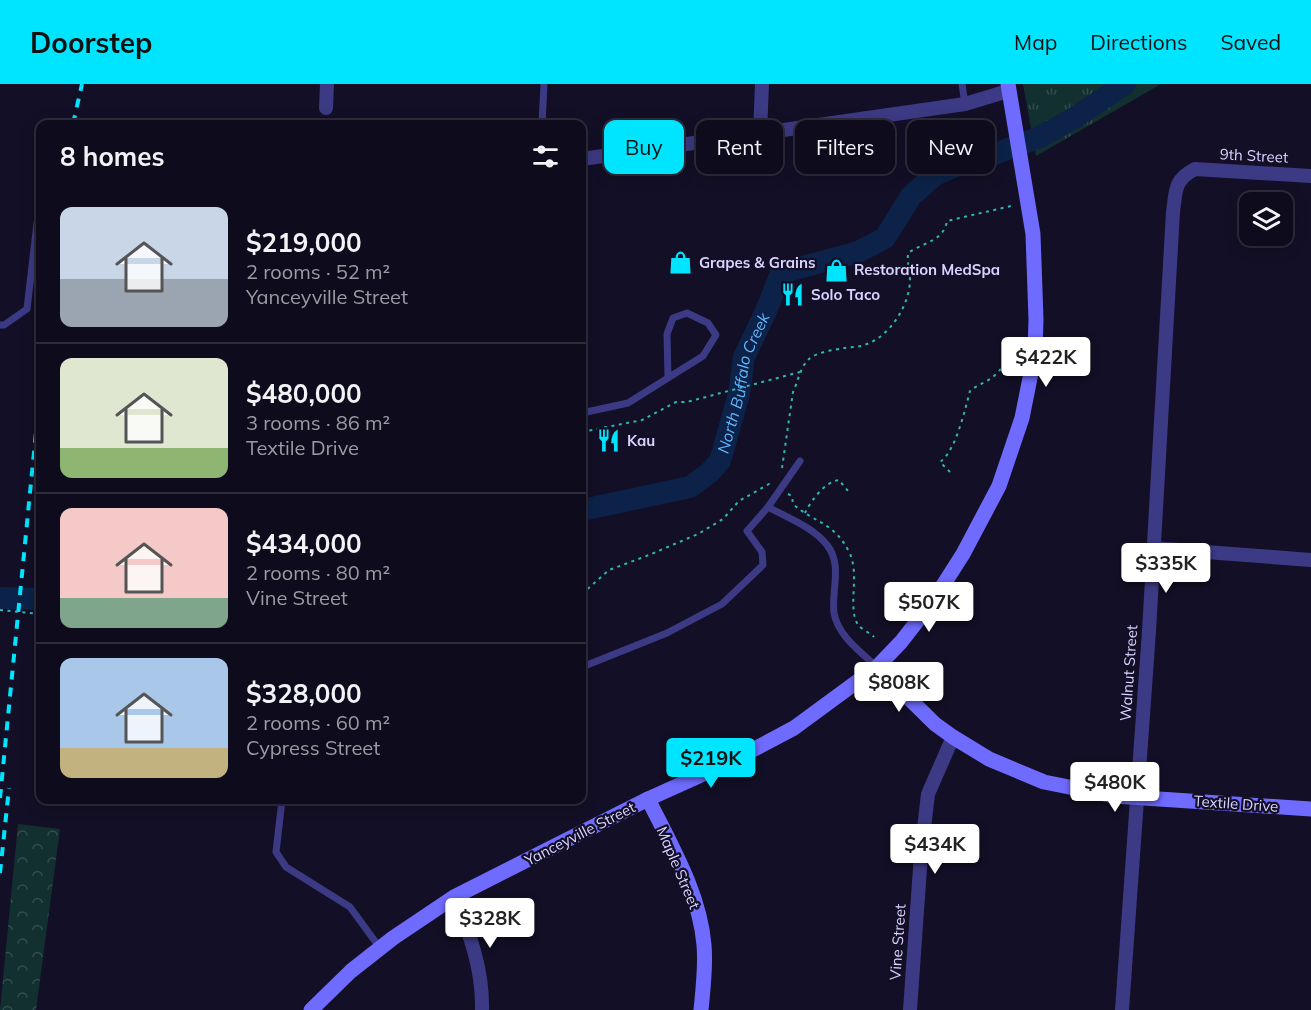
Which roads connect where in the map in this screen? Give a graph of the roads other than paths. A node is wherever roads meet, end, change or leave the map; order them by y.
1 (327, 84) edge
2 (544, 84) edge
3 (762, 84) edge
4 (962, 84) edge
5 (1008, 88) edge
6 (965, 104) junction
7 (326, 108) dead end
8 (542, 120) edge
9 (761, 120) edge
10 (783, 130) edge
11 (696, 142) edge
12 (586, 158) edge
13 (1195, 169) joint
14 (1311, 176) edge
15 (36, 232) edge
16 (0, 325) edge
17 (668, 377) junction
18 (586, 412) edge
19 (800, 461) dead end
20 (768, 507) junction
21 (1153, 548) junction
22 (1311, 560) edge
23 (586, 665) edge
24 (877, 667) junction
25 (953, 737) junction
26 (1136, 798) junction
27 (648, 800) junction
28 (282, 804) edge
29 (1311, 809) edge
30 (454, 897) junction
31 (380, 948) junction
32 (311, 1010) edge
33 (482, 1010) edge
34 (701, 1010) edge
35 (910, 1010) edge
36 (1122, 1010) edge

1 - 7 street
2 - 8 lane
3 - 9 street
4 - 6 lane
5 - 6 street
5 - 24 main road, Yanceyville Street
6 - 10 street
11 - 12 street
13 - 14 street, 9th Street
13 - 21 street, Walnut Street
15 - 16 lane
17 - 17 lane
17 - 18 lane
19 - 20 lane
20 - 23 lane
20 - 24 lane
21 - 22 street
21 - 26 street, Walnut Street
24 - 25 main road, Textile Drive
24 - 27 main road, Yanceyville Street
25 - 26 main road, Textile Drive
25 - 35 street, Vine Street
26 - 29 main road, Textile Drive
26 - 36 street, Walnut Street
27 - 30 main road, Yanceyville Street
27 - 34 main road, Maple Street
28 - 31 lane
30 - 31 main road, Yanceyville Street
30 - 33 street
31 - 32 main road, Yanceyville Street

